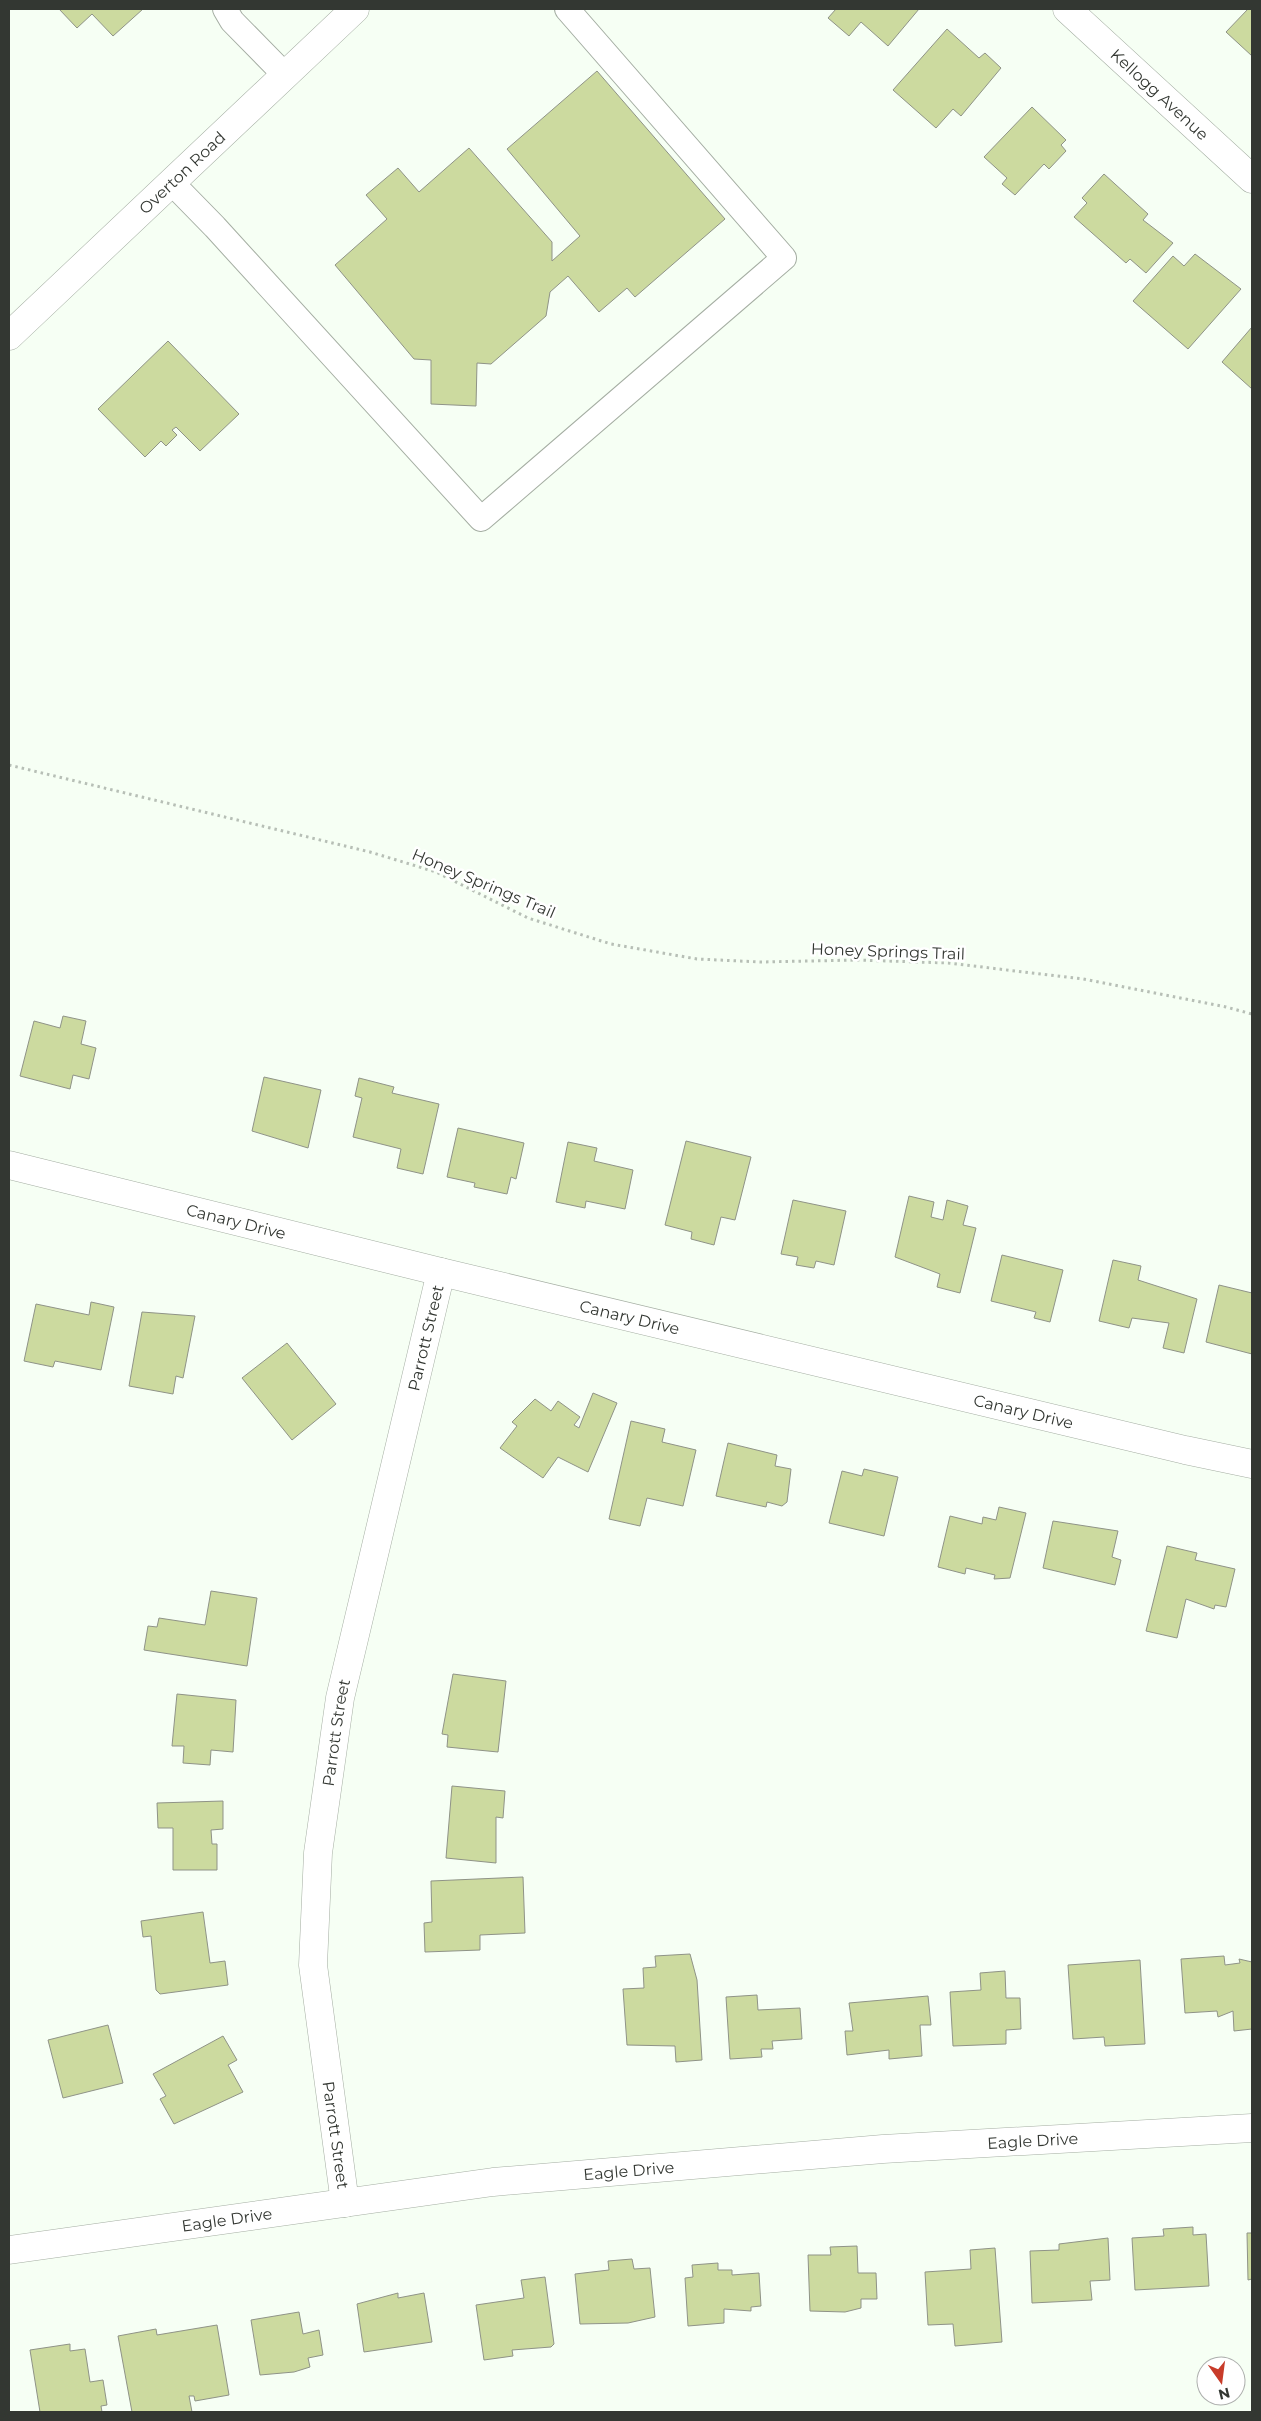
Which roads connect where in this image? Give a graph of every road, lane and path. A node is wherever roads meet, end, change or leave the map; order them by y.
1 (225, 9) edge
2 (355, 9) edge
3 (567, 9) edge
4 (1067, 9) edge
5 (285, 75) junction
6 (1252, 179) edge
7 (172, 183) junction
8 (9, 336) edge
9 (9, 765) edge
10 (1252, 1014) edge
11 (9, 1165) edge
12 (441, 1272) junction
13 (1252, 1464) edge
14 (1252, 2128) edge
15 (345, 2203) junction
16 (9, 2250) edge

1 - 5 lane
2 - 5 street, Overton Road
3 - 7 lane
4 - 6 street, Kellogg Avenue
5 - 7 street, Overton Road
7 - 8 street, Overton Road
9 - 10 path, Honey Springs Trail
11 - 12 street, Canary Drive
12 - 13 street, Canary Drive
12 - 15 street, Parrott Street
14 - 15 street, Eagle Drive
15 - 16 street, Eagle Drive

